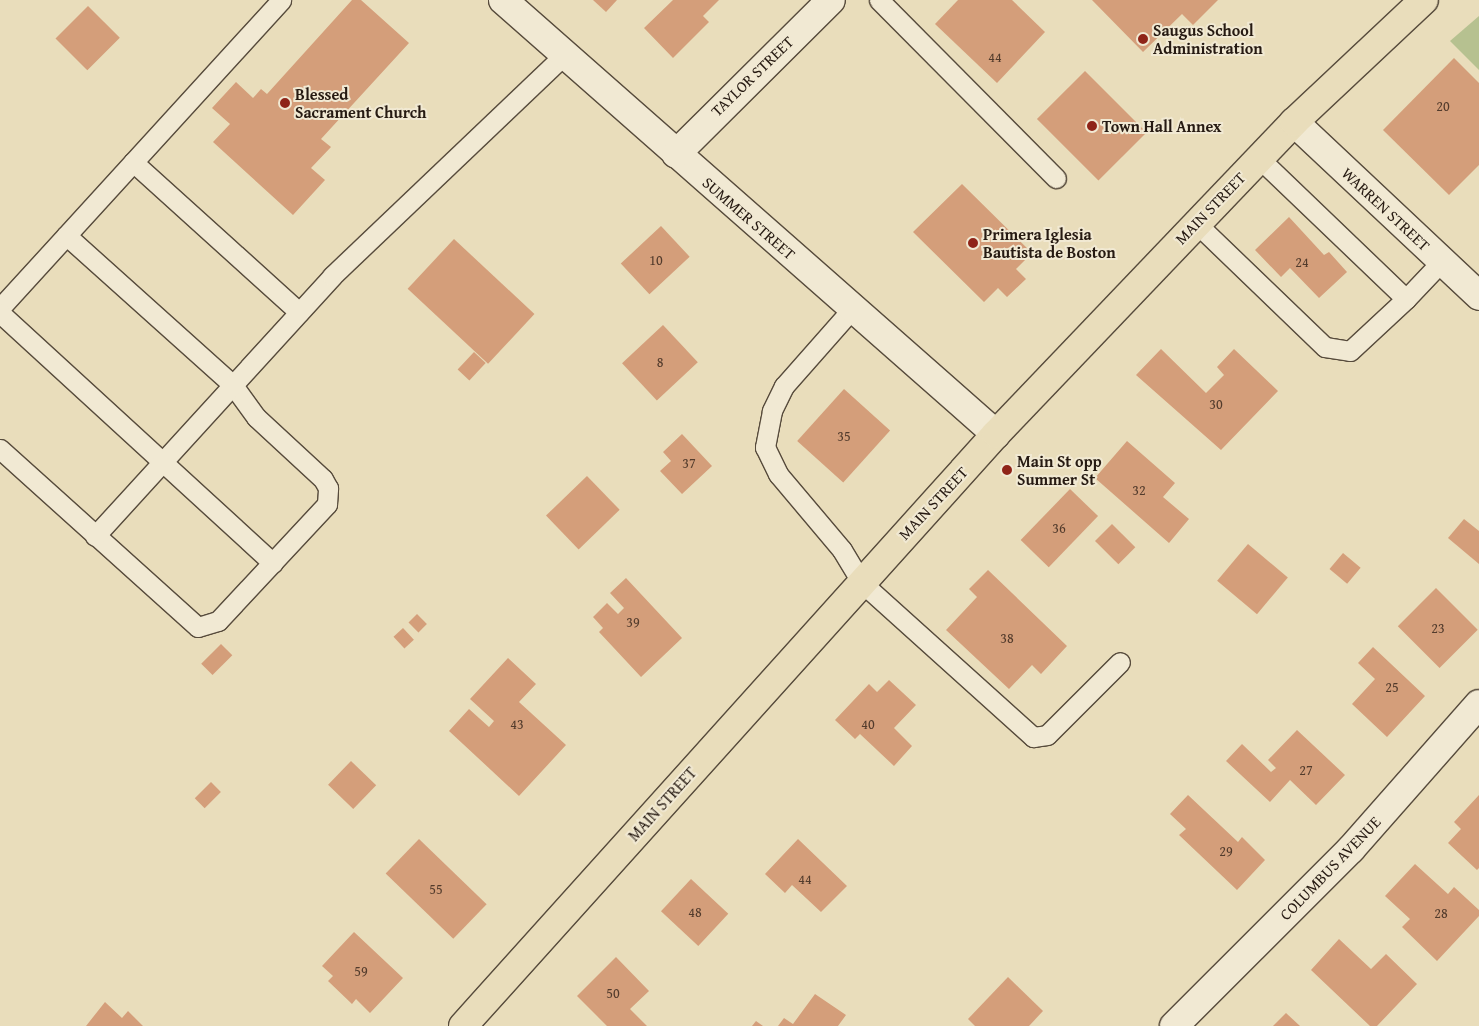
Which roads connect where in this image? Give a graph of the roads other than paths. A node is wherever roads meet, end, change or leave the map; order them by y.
1 (280, 0) edge
2 (503, 0) edge
3 (831, 0) edge
4 (879, 0) edge
5 (1424, 0) edge
6 (565, 54) junction
7 (1294, 122) junction
8 (676, 154) junction
9 (1259, 158) junction
10 (133, 162) junction
11 (1056, 178) dead end
12 (1196, 223) junction
13 (66, 235) junction
14 (1442, 261) junction
15 (1479, 296) edge
16 (1406, 299) junction
17 (0, 308) edge
18 (852, 309) junction
19 (299, 312) junction
20 (0, 313) edge
21 (233, 385) junction
22 (996, 434) junction
23 (0, 449) edge
24 (162, 462) junction
25 (95, 536) junction
26 (273, 563) junction
27 (861, 582) junction
28 (1120, 662) dead end
29 (1479, 704) edge
30 (462, 1026) edge
31 (1174, 1026) edge

1 - 10 lane
2 - 6 street, SUMMER STREET
3 - 8 street, TAYLOR STREET
4 - 11 lane
5 - 7 main road, MAIN STREET
6 - 8 street, SUMMER STREET
6 - 19 lane
7 - 9 main road, MAIN STREET
7 - 14 street, WARREN STREET
8 - 18 street, SUMMER STREET
9 - 12 main road, MAIN STREET
9 - 16 lane
10 - 13 lane
10 - 19 lane
12 - 16 lane
12 - 22 main road, MAIN STREET
13 - 17 lane
13 - 21 lane
14 - 15 street, WARREN STREET
14 - 16 lane
18 - 22 street, SUMMER STREET
18 - 27 lane
19 - 21 lane
20 - 24 lane
21 - 24 lane
21 - 26 lane
22 - 27 main road, MAIN STREET
23 - 25 lane
24 - 25 lane
24 - 26 lane
25 - 26 lane
27 - 28 lane
27 - 30 main road, MAIN STREET
29 - 31 street, COLUMBUS AVENUE

